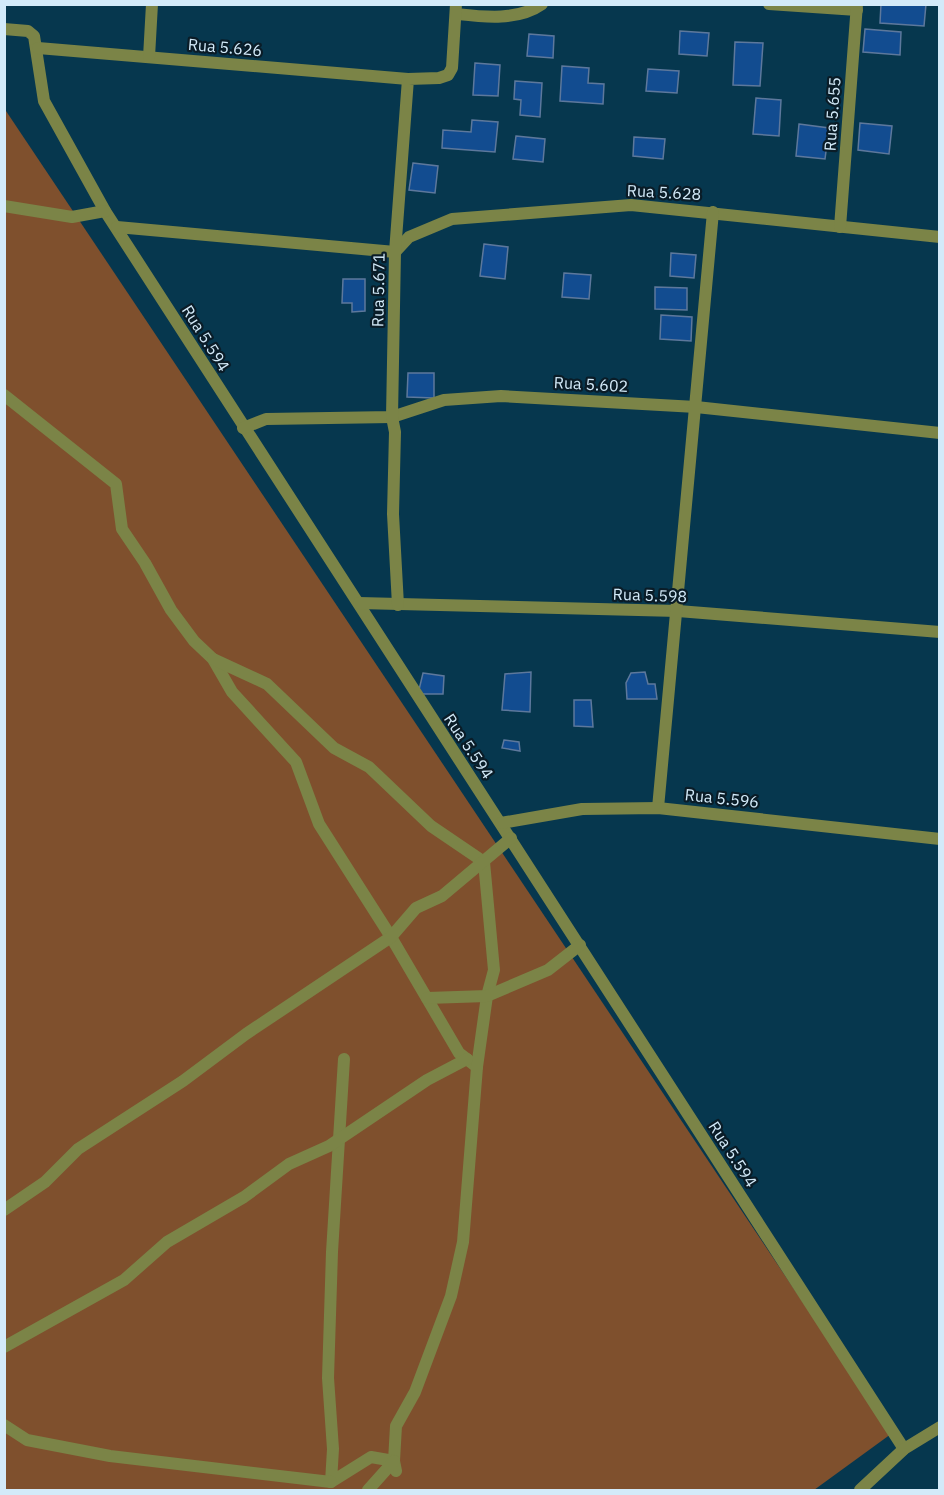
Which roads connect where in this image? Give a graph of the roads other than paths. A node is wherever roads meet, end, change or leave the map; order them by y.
1 (152, 4) edge
2 (542, 4) edge
3 (769, 4) edge
4 (857, 7) edge
5 (456, 9) edge
6 (4, 29) edge
7 (38, 48) junction
8 (149, 57) junction
9 (408, 79) junction
10 (4, 206) edge
11 (105, 211) junction
12 (713, 212) junction
13 (117, 227) junction
14 (840, 227) junction
15 (939, 237) edge
16 (395, 252) junction
17 (4, 395) edge
18 (696, 407) junction
19 (392, 417) junction
20 (243, 428) junction
21 (939, 434) edge
22 (359, 603) junction
23 (398, 604) junction
24 (678, 611) junction
25 (939, 632) edge
26 (213, 659) junction
27 (658, 808) junction
28 (501, 823) junction
29 (511, 838) junction
30 (939, 839) edge
31 (484, 862) junction
32 (391, 937) junction
33 (580, 945) junction
34 (487, 996) junction
35 (427, 998) junction
36 (344, 1059) dead end
37 (472, 1063) junction
38 (338, 1138) junction
39 (4, 1210) edge
40 (4, 1347) edge
41 (4, 1425) edge
42 (939, 1427) edge
43 (903, 1449) junction
44 (395, 1466) junction
45 (331, 1482) junction
46 (368, 1491) edge
47 (860, 1491) edge

1 - 8 street
2 - 5 street
3 - 4 street
4 - 14 street, Rua 5.655
5 - 9 street
6 - 7 street
7 - 8 street, Rua 5.626
7 - 11 street, Rua 5.594
8 - 9 street, Rua 5.626
9 - 16 street, Rua 5.671
10 - 11 street
11 - 13 street, Rua 5.594
12 - 14 street, Rua 5.628
12 - 16 street, Rua 5.628
12 - 18 street
13 - 16 street
13 - 20 street, Rua 5.594
14 - 15 street, Rua 5.628
16 - 19 street, Rua 5.671
17 - 26 street
18 - 19 street, Rua 5.602
18 - 21 street, Rua 5.602
18 - 24 street
19 - 20 street, Rua 5.602
19 - 23 street, Rua 5.671
20 - 22 street, Rua 5.594
22 - 23 street, Rua 5.598
22 - 28 street, Rua 5.594
23 - 24 street, Rua 5.598
24 - 25 street, Rua 5.598
24 - 27 street
26 - 31 street
26 - 32 street
27 - 28 street, Rua 5.596
27 - 30 street, Rua 5.596
28 - 29 street, Rua 5.594
29 - 31 street
29 - 33 street, Rua 5.594
31 - 32 street
31 - 34 street
32 - 35 street
32 - 39 street
33 - 34 street
33 - 43 street, Rua 5.594
34 - 35 street
34 - 37 street
35 - 37 street
36 - 38 street
37 - 38 street
37 - 44 street
38 - 40 street
38 - 45 street
41 - 45 street
42 - 43 street
43 - 47 street
44 - 45 street
44 - 46 street

